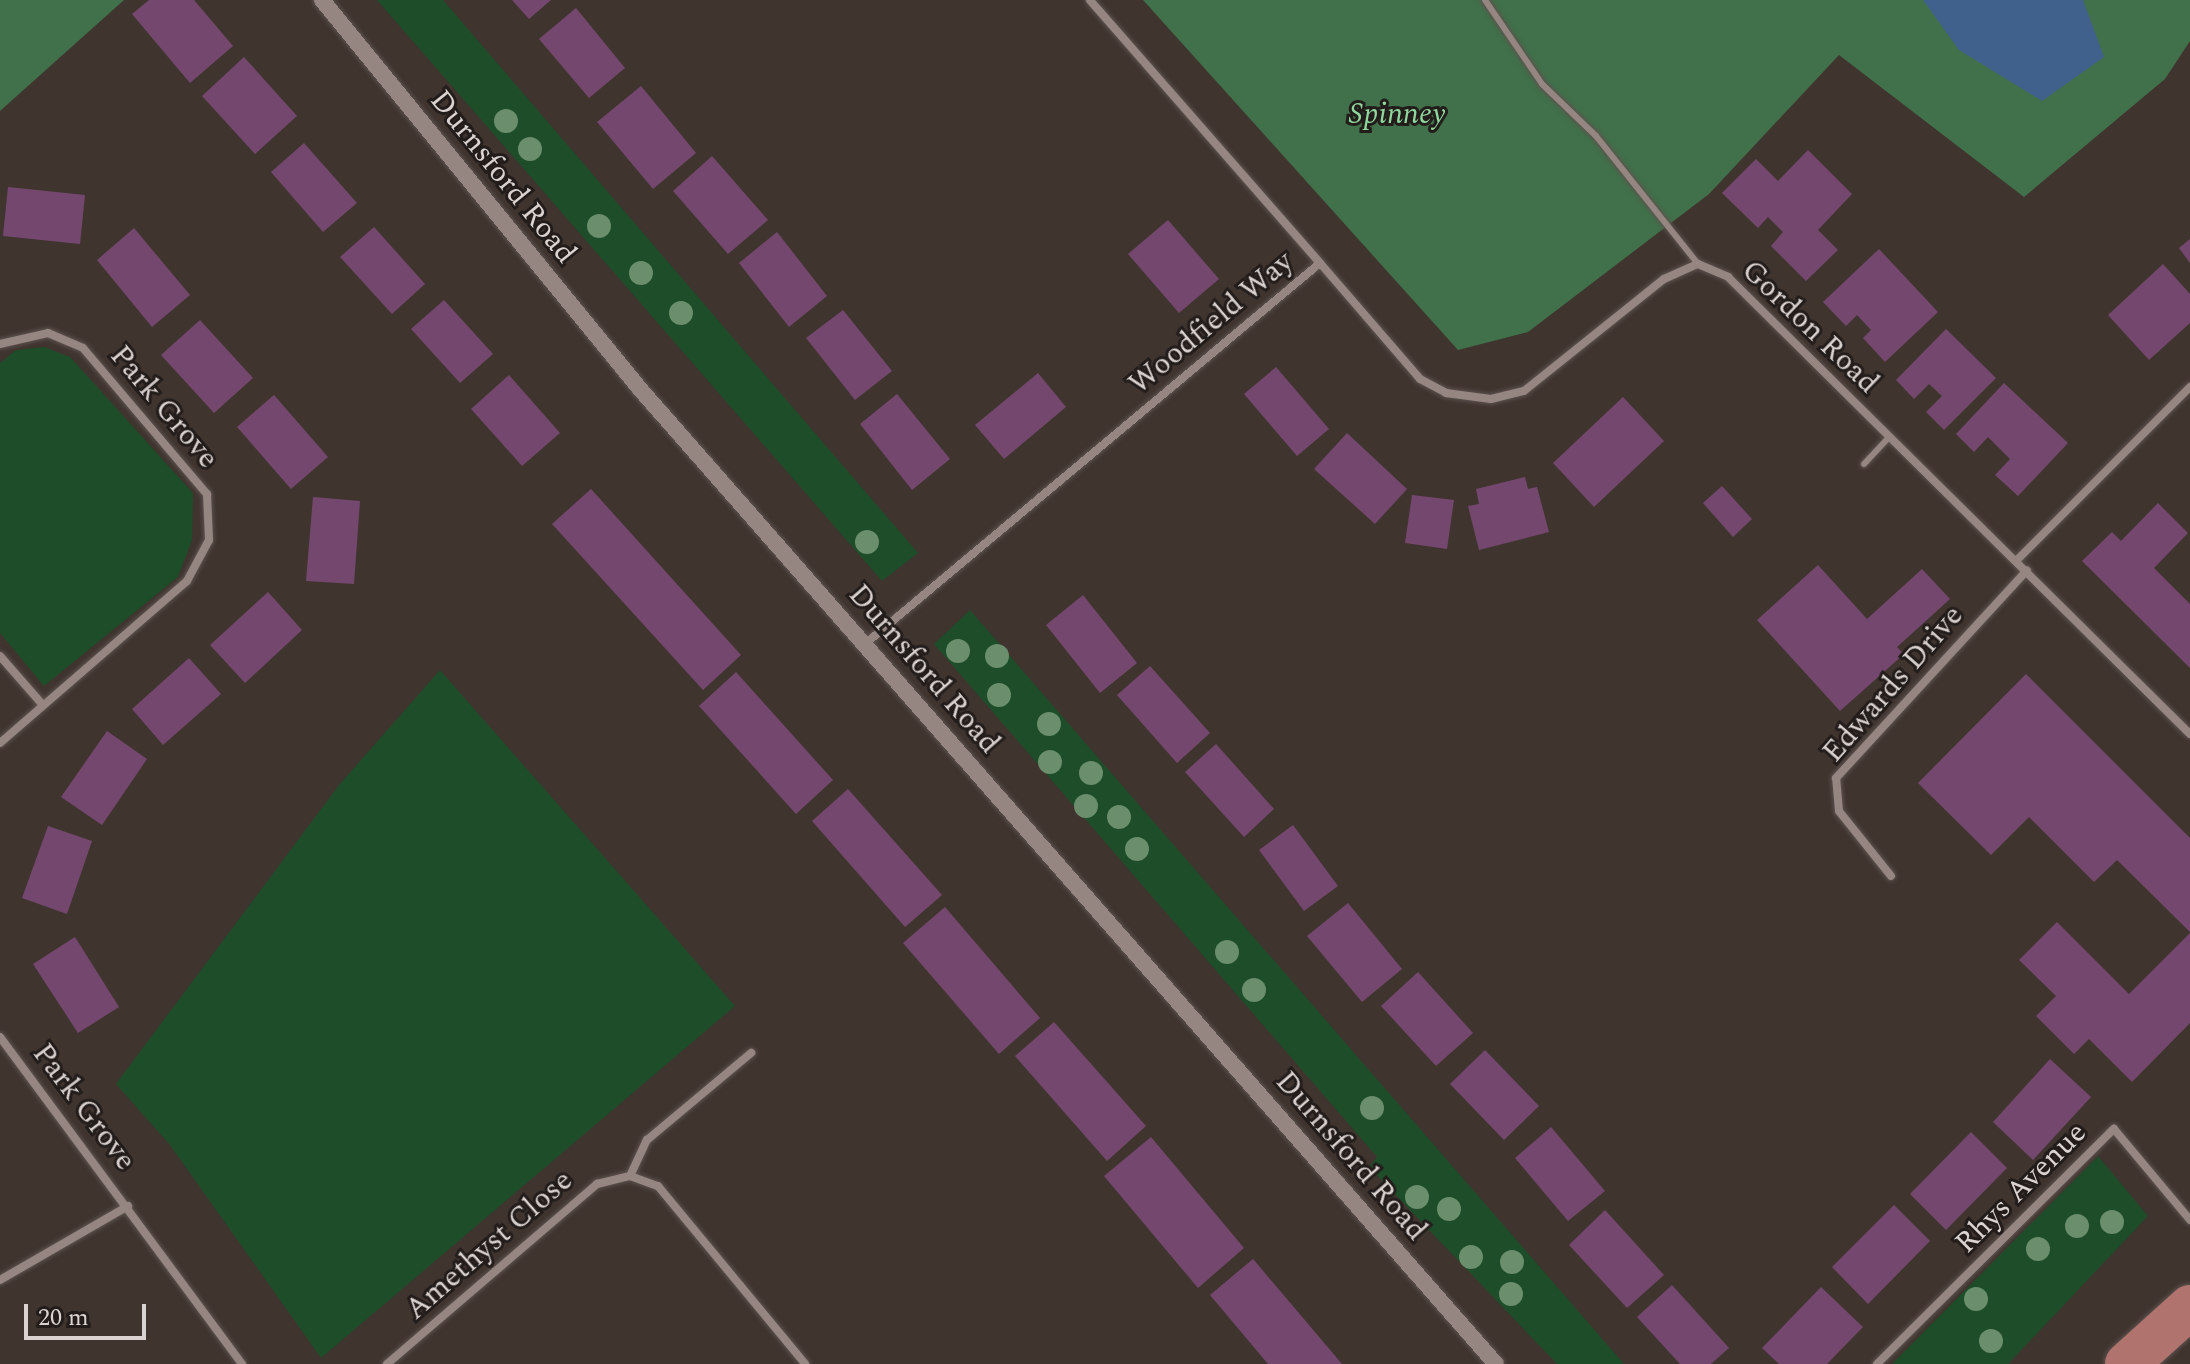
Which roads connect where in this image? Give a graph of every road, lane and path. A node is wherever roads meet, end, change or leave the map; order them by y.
1 (322, 0) edge
2 (1090, 0) edge
3 (1485, 0) edge
4 (1320, 263) junction
5 (1698, 264) junction
6 (0, 344) edge
7 (2190, 387) edge
8 (1889, 437) junction
9 (1864, 464) dead end
10 (2017, 560) junction
11 (2027, 570) junction
12 (865, 644) junction
13 (0, 656) edge
14 (41, 703) junction
15 (2190, 734) edge
16 (0, 743) edge
17 (1891, 876) dead end
18 (0, 1037) edge
19 (751, 1053) dead end
20 (630, 1176) junction
21 (128, 1206) junction
22 (2190, 1220) edge
23 (0, 1280) edge
24 (2190, 1307) edge
25 (242, 1364) edge
26 (387, 1364) edge
27 (805, 1364) edge
28 (1496, 1364) edge
29 (1877, 1364) edge
30 (2127, 1364) edge

1 - 12 main road, Durnsford Road
2 - 4 street, Woodfield Way
3 - 5 lane
4 - 5 street, Gordon Road
4 - 12 street, Woodfield Way
5 - 8 street, Gordon Road
6 - 14 street, Park Grove
7 - 10 street
8 - 9 lane
8 - 10 street, Gordon Road
10 - 11 street, Gordon Road
11 - 15 street, Gordon Road
11 - 17 street, Edwards Drive
12 - 28 main road, Durnsford Road
13 - 14 street
14 - 16 street, Park Grove
18 - 21 street, Park Grove
19 - 20 street
20 - 26 street, Amethyst Close
20 - 27 street
21 - 23 street
21 - 25 street, Park Grove
22 - 29 street, Rhys Avenue
24 - 30 main road

